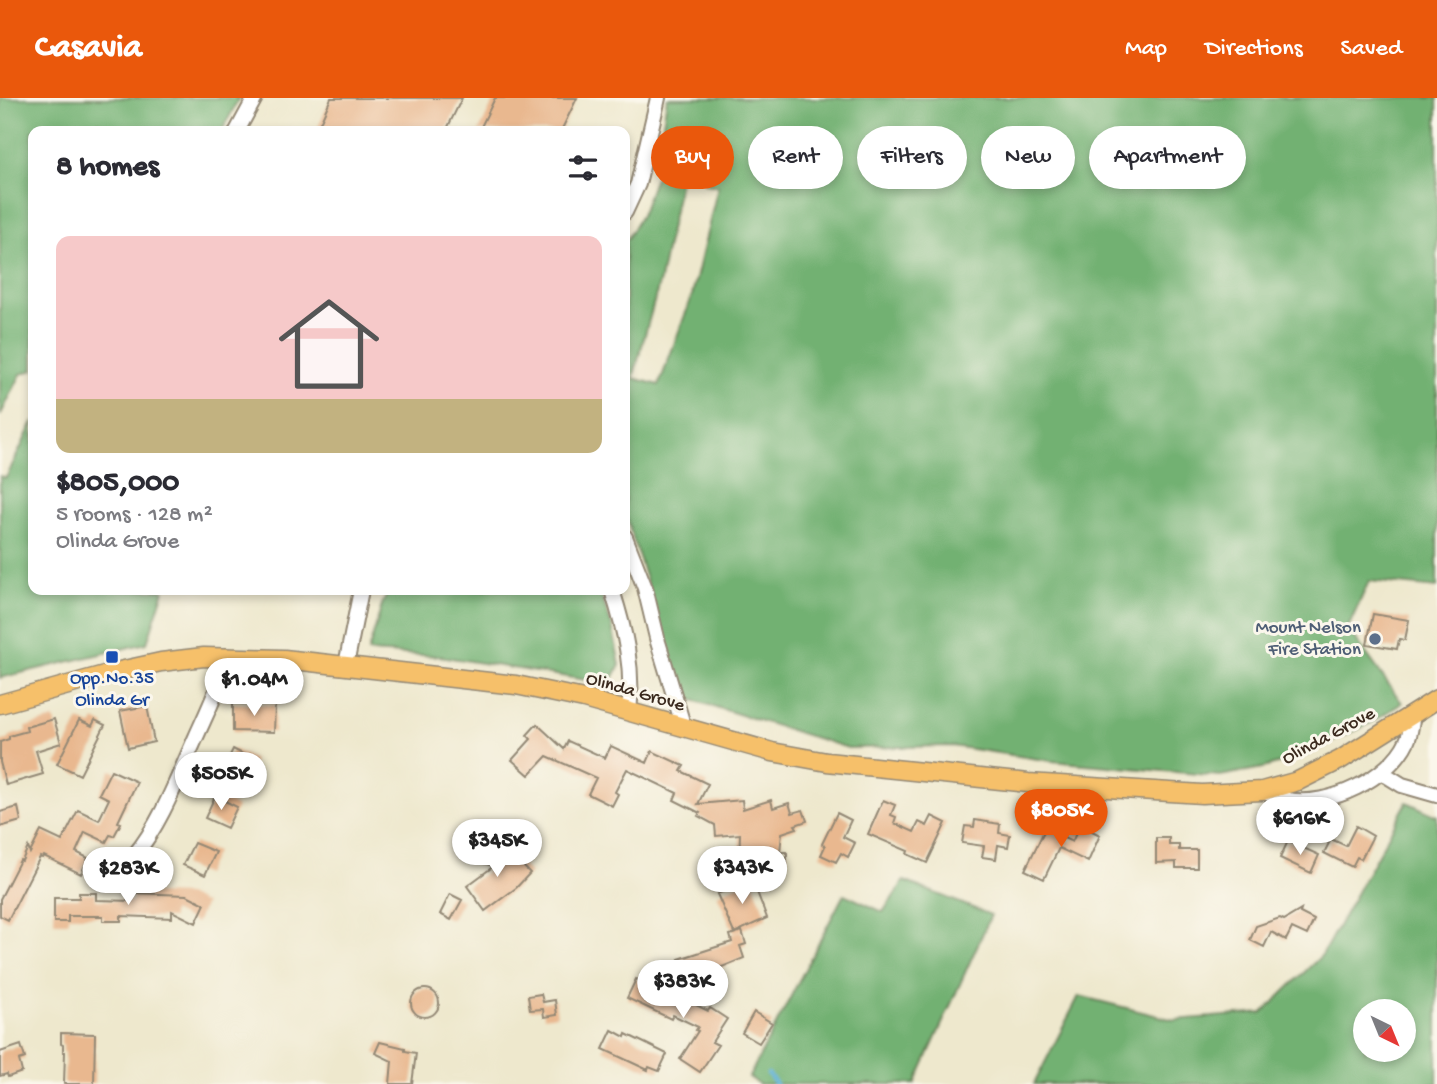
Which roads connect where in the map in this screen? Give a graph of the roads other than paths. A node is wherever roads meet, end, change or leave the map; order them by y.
1 (255, 98) edge
2 (658, 98) edge
3 (240, 126) edge
4 (630, 201) edge
5 (630, 550) edge
6 (360, 595) edge
7 (613, 595) edge
8 (226, 656) junction
9 (346, 664) junction
10 (1437, 699) edge
11 (0, 704) edge
12 (629, 712) junction
13 (1413, 714) junction
14 (684, 728) junction
15 (1381, 772) junction
16 (1262, 791) junction
17 (1437, 795) edge
18 (134, 856) dead end

1 - 3 street
2 - 4 street
5 - 14 street
6 - 9 street
7 - 12 street
8 - 9 main road, Olinda Grove
8 - 11 main road, Olinda Grove
8 - 18 street
9 - 12 main road, Olinda Grove
10 - 13 main road, Olinda Grove
12 - 14 main road, Olinda Grove
13 - 15 street, Olinda Grove
13 - 16 main road, Olinda Grove
14 - 16 main road, Olinda Grove
15 - 16 street, Olinda Grove
15 - 17 street

